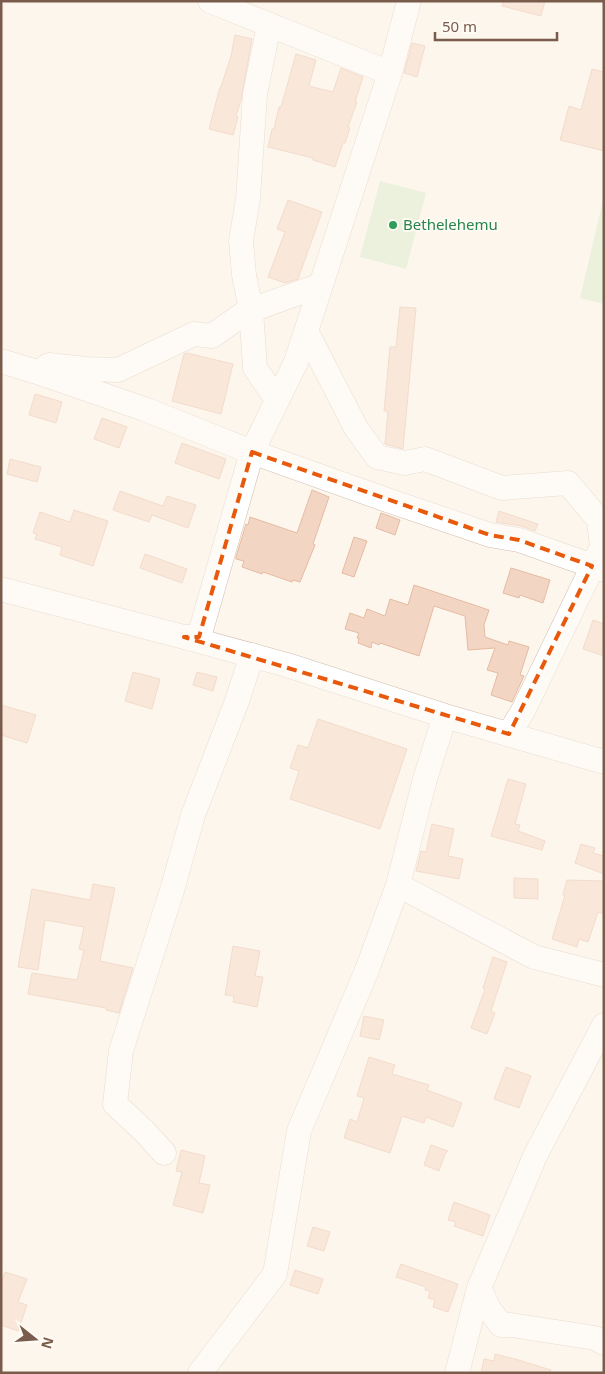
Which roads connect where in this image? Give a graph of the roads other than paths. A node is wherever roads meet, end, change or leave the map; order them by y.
1 (409, 1) edge
2 (222, 3) edge
3 (269, 25) junction
4 (390, 73) junction
5 (321, 285) junction
6 (251, 310) junction
7 (306, 331) junction
8 (1, 361) edge
9 (38, 372) junction
10 (277, 400) junction
11 (252, 452) junction
12 (598, 568) edge
13 (1, 589) edge
14 (184, 637) junction
15 (252, 655) junction
16 (445, 716) junction
17 (509, 734) junction
18 (604, 762) edge
19 (398, 885) junction
20 (604, 976) edge
21 (604, 1025) edge
22 (164, 1153) dead end
23 (479, 1288) junction
24 (604, 1343) edge
25 (200, 1373) edge
26 (457, 1373) edge

1 - 4 street
2 - 3 street
3 - 4 street
3 - 6 street
4 - 5 street
5 - 6 street
5 - 7 street
6 - 9 street
6 - 10 street
7 - 10 street
7 - 12 street
8 - 9 street
9 - 11 street
10 - 11 street
11 - 12 street
11 - 14 street
12 - 17 street
13 - 14 street
14 - 15 street
15 - 16 street
15 - 22 street
16 - 17 street
16 - 19 street
17 - 18 street
19 - 20 street
19 - 25 street
21 - 23 street
23 - 24 street
23 - 26 street

